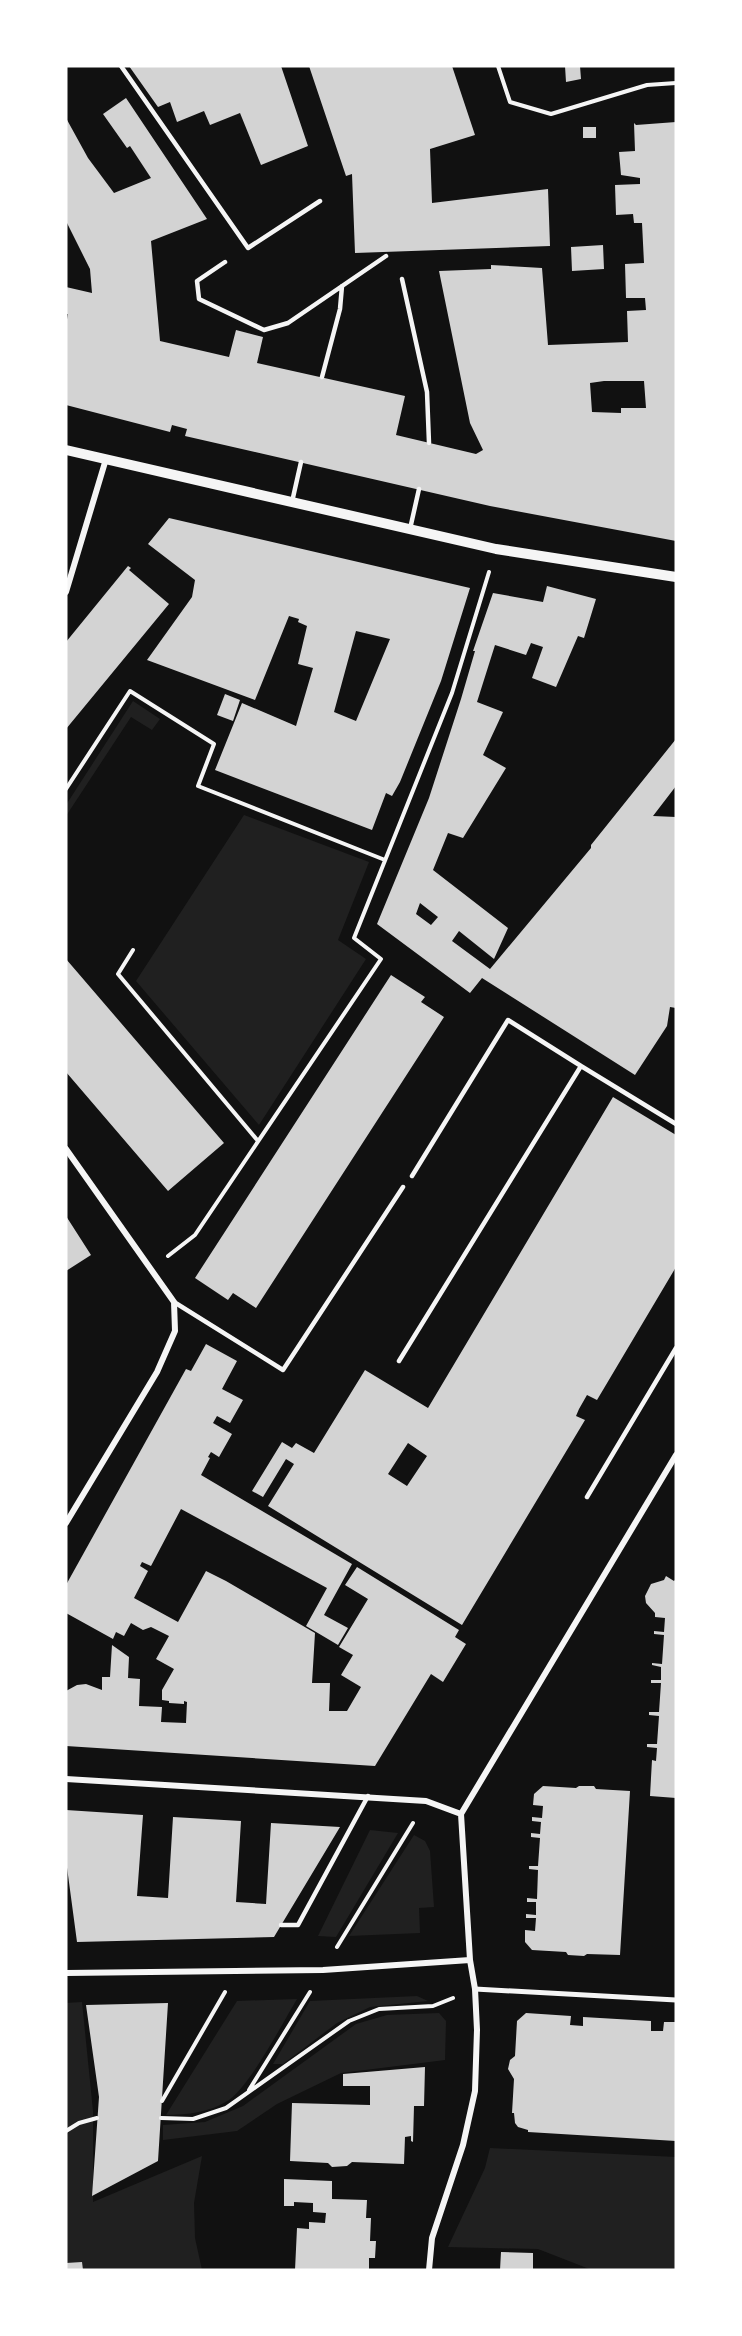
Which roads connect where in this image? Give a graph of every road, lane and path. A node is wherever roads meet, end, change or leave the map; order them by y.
1 (121, 66) edge
2 (498, 66) edge
3 (676, 83) edge
4 (320, 201) dead end
5 (386, 256) dead end
6 (225, 262) dead end
7 (402, 279) dead end
8 (342, 286) junction
9 (322, 377) dead end
10 (429, 442) dead end
11 (66, 450) edge
12 (106, 459) junction
13 (301, 462) dead end
14 (419, 489) dead end
15 (292, 502) junction
16 (410, 529) junction
17 (496, 549) junction
18 (676, 577) edge
19 (66, 592) edge
20 (66, 789) edge
21 (385, 860) junction
22 (133, 950) dead end
23 (580, 1066) junction
24 (676, 1124) edge
25 (258, 1141) junction
26 (66, 1149) edge
27 (412, 1176) dead end
28 (404, 1187) dead end
29 (150, 1270) junction
30 (174, 1302) junction
31 (676, 1348) edge
32 (399, 1361) dead end
33 (676, 1455) edge
34 (587, 1497) dead end
35 (66, 1523) edge
36 (66, 1779) edge
37 (368, 1796) junction
38 (461, 1814) junction
39 (281, 1925) dead end
40 (470, 1960) junction
41 (237, 1971) junction
42 (66, 1973) edge
43 (475, 1989) junction
44 (676, 2000) edge
45 (162, 2101) dead end
46 (97, 2118) dead end
47 (161, 2118) dead end
48 (66, 2131) edge
49 (429, 2270) edge

1 - 4 lane
2 - 3 path
5 - 8 lane
6 - 8 lane
7 - 10 lane
8 - 9 lane
11 - 12 street
12 - 15 street
12 - 19 street
13 - 15 lane
14 - 16 lane
15 - 16 street
16 - 17 street
17 - 18 street
17 - 21 path
20 - 21 path
21 - 25 path
22 - 25 path
23 - 24 lane
23 - 27 lane
23 - 32 lane
25 - 29 path
26 - 29 street
28 - 30 lane
29 - 30 street
30 - 35 street
31 - 34 lane
33 - 38 street
36 - 37 street
37 - 38 street
37 - 39 lane
38 - 40 street
40 - 41 street
40 - 43 street
41 - 42 street
41 - 45 path
43 - 44 street
43 - 47 path
43 - 49 street
46 - 48 path

